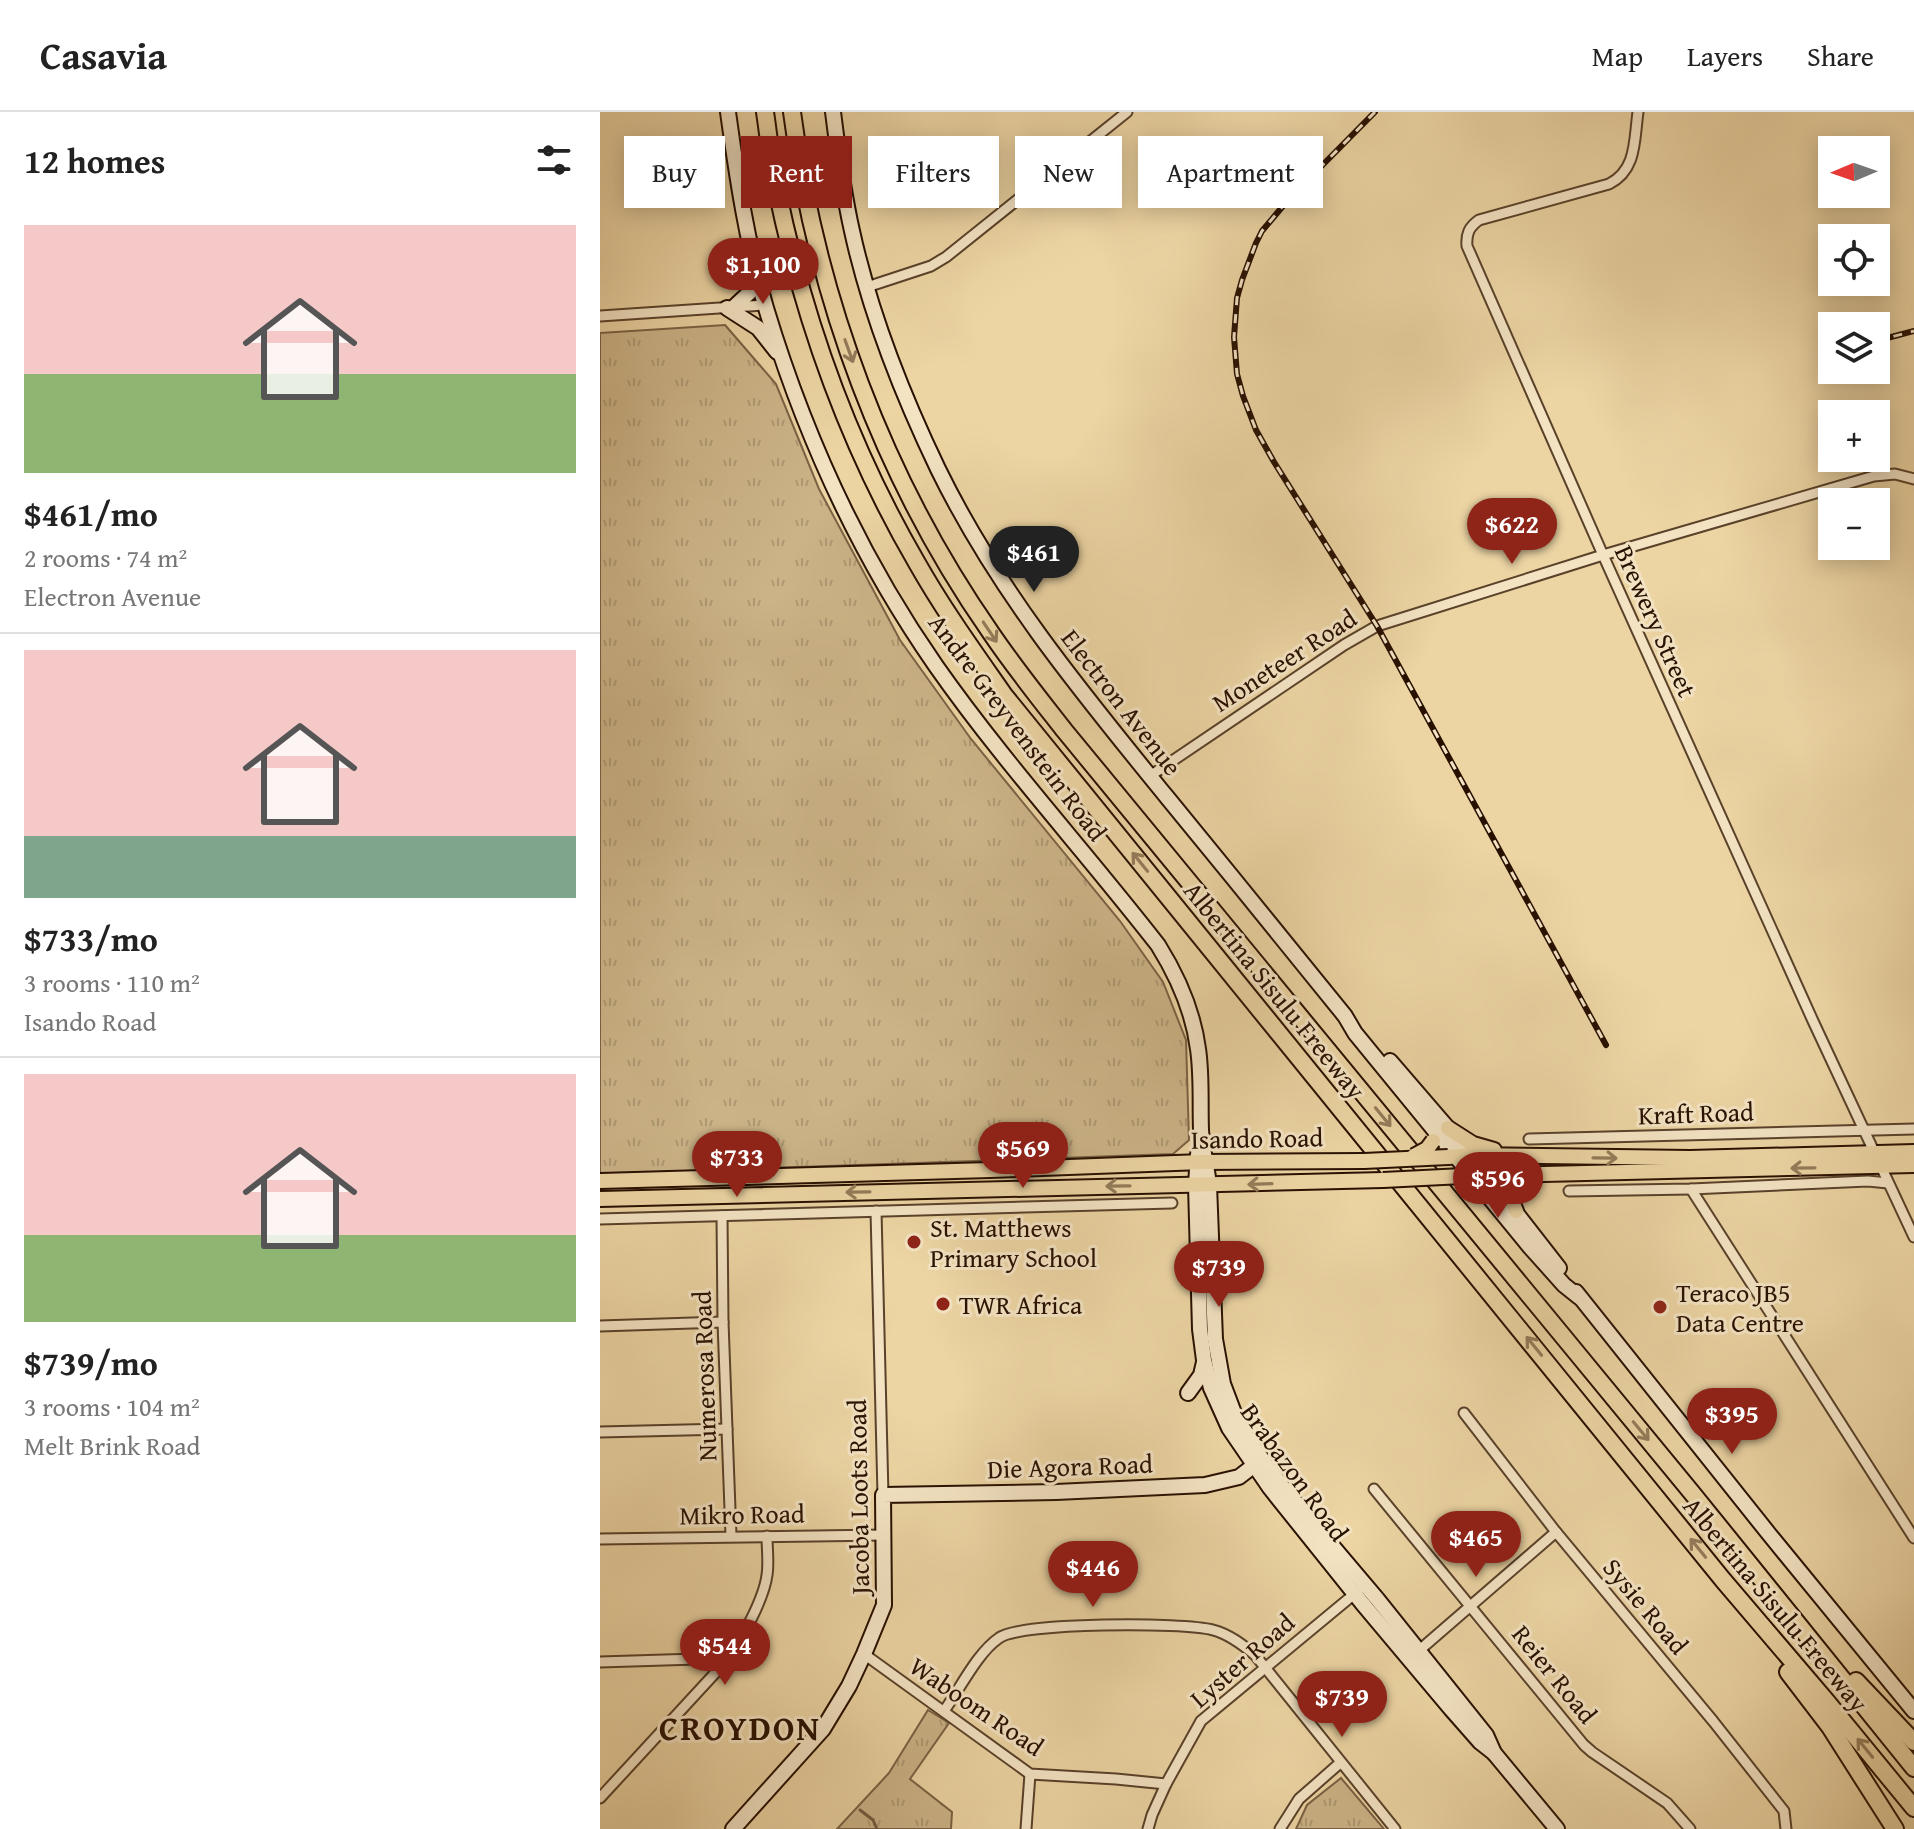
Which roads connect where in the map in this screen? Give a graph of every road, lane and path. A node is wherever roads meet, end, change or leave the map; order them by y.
1 (728, 112) edge
2 (765, 112) edge
3 (792, 112) edge
4 (833, 112) edge
5 (1127, 112) edge
6 (1638, 112) edge
7 (759, 277) junction
8 (867, 287) junction
9 (765, 305) junction
10 (730, 308) junction
11 (600, 316) edge
12 (784, 362) junction
13 (1914, 479) edge
14 (1603, 555) junction
15 (1150, 776) junction
16 (1914, 1129) edge
17 (1863, 1130) junction
18 (1440, 1134) junction
19 (1529, 1139) dead end
20 (1914, 1152) edge
21 (1517, 1155) junction
22 (1458, 1156) junction
23 (1406, 1159) junction
24 (1878, 1160) junction
25 (1202, 1162) junction
26 (1914, 1165) edge
27 (1560, 1175) junction
28 (1474, 1176) junction
29 (600, 1181) edge
30 (1888, 1183) junction
31 (1202, 1185) junction
32 (1691, 1189) junction
33 (1569, 1191) dead end
34 (600, 1199) edge
35 (1172, 1203) dead end
36 (876, 1211) junction
37 (1516, 1211) junction
38 (722, 1216) junction
39 (600, 1219) edge
40 (1914, 1237) edge
41 (1579, 1297) junction
42 (723, 1322) junction
43 (600, 1326) edge
44 (1204, 1360) junction
45 (1188, 1393) dead end
46 (1464, 1413) dead end
47 (727, 1429) junction
48 (600, 1432) edge
49 (1258, 1463) junction
50 (1374, 1489) dead end
51 (883, 1495) junction
52 (1556, 1532) junction
53 (884, 1535) junction
54 (731, 1536) junction
55 (767, 1536) junction
56 (1914, 1538) edge
57 (600, 1539) edge
58 (1360, 1590) junction
59 (1470, 1607) junction
60 (1754, 1617) junction
61 (1806, 1633) junction
62 (864, 1654) junction
63 (1414, 1654) junction
64 (729, 1658) junction
65 (600, 1662) edge
66 (1266, 1669) junction
67 (944, 1711) junction
68 (1914, 1711) edge
69 (1914, 1742) edge
70 (1340, 1763) junction
71 (1914, 1768) edge
72 (1030, 1774) junction
73 (1166, 1784) junction
74 (600, 1798) edge
75 (1914, 1808) edge
76 (733, 1829) edge
77 (1026, 1829) edge
78 (1148, 1829) edge
79 (1280, 1829) edge
80 (1395, 1829) edge
81 (1557, 1829) edge
82 (1690, 1829) edge
83 (1786, 1829) edge
84 (1895, 1829) edge

1 - 7 main road, Andre Greyvenstein Road
60 -> 2 highway, Albertina Sisulu Freeway
3 -> 61 highway, Albertina Sisulu Freeway
4 - 8 main road, Electron Avenue
5 - 8 street
6 - 14 street, Brewery Street
7 - 9 main road, Andre Greyvenstein Road
7 - 10 main road
8 - 15 main road, Electron Avenue
9 - 10 street
9 - 12 main road, Andre Greyvenstein Road
10 - 11 street
10 - 12 main road
12 - 25 main road, Andre Greyvenstein Road
13 - 14 street, Moneteer Road
14 - 15 street, Moneteer Road
14 - 17 street, Brewery Street
15 - 18 main road, Electron Avenue
16 - 17 street
17 - 19 street, Kraft Road
17 - 24 street, Brewery Street
18 - 21 main road
18 - 22 main road, Electron Avenue
18 - 23 main road, bridge
20 - 24 main road, Isando Road
21 - 22 main road, Isando Road
21 -> 24 main road, Isando Road
22 - 23 main road, Isando Road, bridge
22 - 28 main road, Electron Avenue
23 - 25 main road, Isando Road, bridge
24 - 26 main road, Isando Road
24 -> 27 main road, Isando Road
24 - 30 street, Brewery Street
25 - 29 main road, Isando Road
25 - 31 main road, Brabazon Road
27 - 28 main road, Isando Road
27 - 37 main road
28 -> 31 main road, Isando Road, bridge
28 - 37 main road, Electron Avenue
28 - 41 main road, Electron Avenue
30 - 32 street
30 - 40 street, Brewery Street
31 -> 34 main road, Isando Road
31 - 44 main road, Brabazon Road
31 - 49 main road, Brabazon Road
32 - 33 street
32 - 56 street
35 - 36 street
36 - 38 street
36 - 51 street, Jacoba Loots Road
37 - 41 main road, Electron Avenue
38 - 39 street
38 - 42 street, Numerosa Road
41 - 68 main road, Electron Avenue
42 - 43 street
42 - 47 street, Numerosa Road
44 - 45 main road
44 - 49 main road, Brabazon Road
46 - 52 street, Sysie Road
47 - 48 street
47 - 54 street, Numerosa Road
49 - 51 main road, Die Agora Road
49 - 58 main road, Brabazon Road
50 - 59 street, Reier Road
51 - 53 main road, Jacoba Loots Road
52 - 59 street
52 - 83 street, Sysie Road
53 - 55 street, Mikro Road
53 - 62 main road, Jacoba Loots Road
54 - 55 street, Mikro Road
54 - 57 street, Mikro Road
55 - 64 street
58 - 63 main road, Brabazon Road
58 - 66 street, Lyster Road
59 - 63 street
59 - 82 street, Reier Road
75 -> 60 highway, Albertina Sisulu Freeway
60 - 84 highway
61 - 69 highway
61 - 71 highway, Albertina Sisulu Freeway
62 - 67 street, Waboom Road
62 - 76 main road, Jacoba Loots Road
63 - 81 main road, Brabazon Road
64 - 65 street
64 - 74 street
66 - 67 street
66 - 70 street
66 - 73 street, Lyster Road
67 - 72 street, Waboom Road
70 - 79 street
70 - 80 street
72 - 73 street, Waboom Road
72 - 77 street
73 - 78 street, Lyster Road

